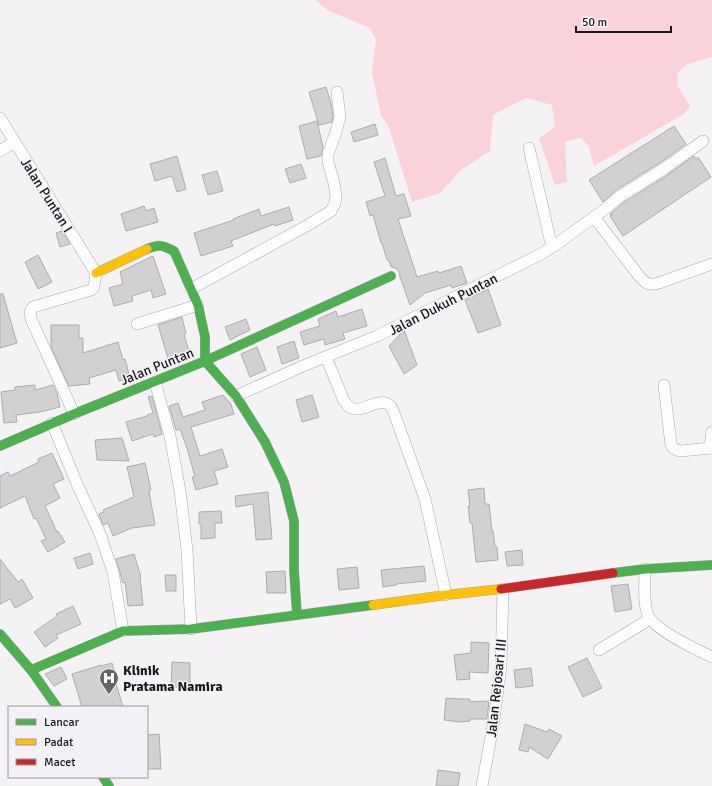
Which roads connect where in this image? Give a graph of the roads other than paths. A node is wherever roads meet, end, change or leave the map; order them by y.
1 (337, 92) dead end
2 (0, 118) edge
3 (703, 141) dead end
4 (14, 142) junction
5 (529, 148) dead end
6 (0, 151) edge
7 (594, 217) junction
8 (554, 246) junction
9 (712, 264) edge
10 (96, 272) junction
11 (391, 276) dead end
12 (191, 289) junction
13 (198, 305) junction
14 (137, 324) dead end
15 (326, 357) junction
16 (205, 361) junction
17 (155, 382) junction
18 (664, 385) dead end
19 (236, 396) junction
20 (74, 414) junction
21 (52, 423) junction
22 (712, 432) edge
23 (0, 446) edge
24 (711, 448) edge
25 (712, 565) edge
26 (644, 569) junction
27 (503, 589) junction
28 (446, 595) junction
29 (296, 614) junction
30 (650, 619) junction
31 (191, 629) junction
32 (123, 631) junction
33 (0, 634) edge
34 (599, 650) dead end
35 (712, 657) edge
36 (31, 670) junction
37 (56, 706) edge
38 (482, 786) edge

1 - 12 street
2 - 4 street, Jalan Puntan I
3 - 7 street, Jalan Dukuh Puntan
4 - 6 street
4 - 10 street, Jalan Puntan I
5 - 8 street
7 - 8 street, Jalan Dukuh Puntan
7 - 9 street
8 - 15 street, Jalan Dukuh Puntan
10 - 12 street, Jalan Puntan
10 - 20 street
11 - 16 street
12 - 13 street, Jalan Puntan
13 - 14 street
13 - 16 street, Jalan Puntan
15 - 19 street, Jalan Dukuh Puntan
15 - 28 street
16 - 17 street, Jalan Puntan
16 - 19 street
17 - 20 street, Jalan Puntan
17 - 31 street
18 - 24 street
19 - 29 street
20 - 21 street, Jalan Puntan
21 - 23 street, Jalan Puntan
21 - 32 street
22 - 24 street
25 - 26 street
26 - 27 street
26 - 30 street
27 - 28 street
27 - 38 street, Jalan Rejosari III
28 - 29 street
29 - 31 street
30 - 34 street
30 - 35 street
31 - 32 street
32 - 36 street
33 - 36 street
36 - 37 street

